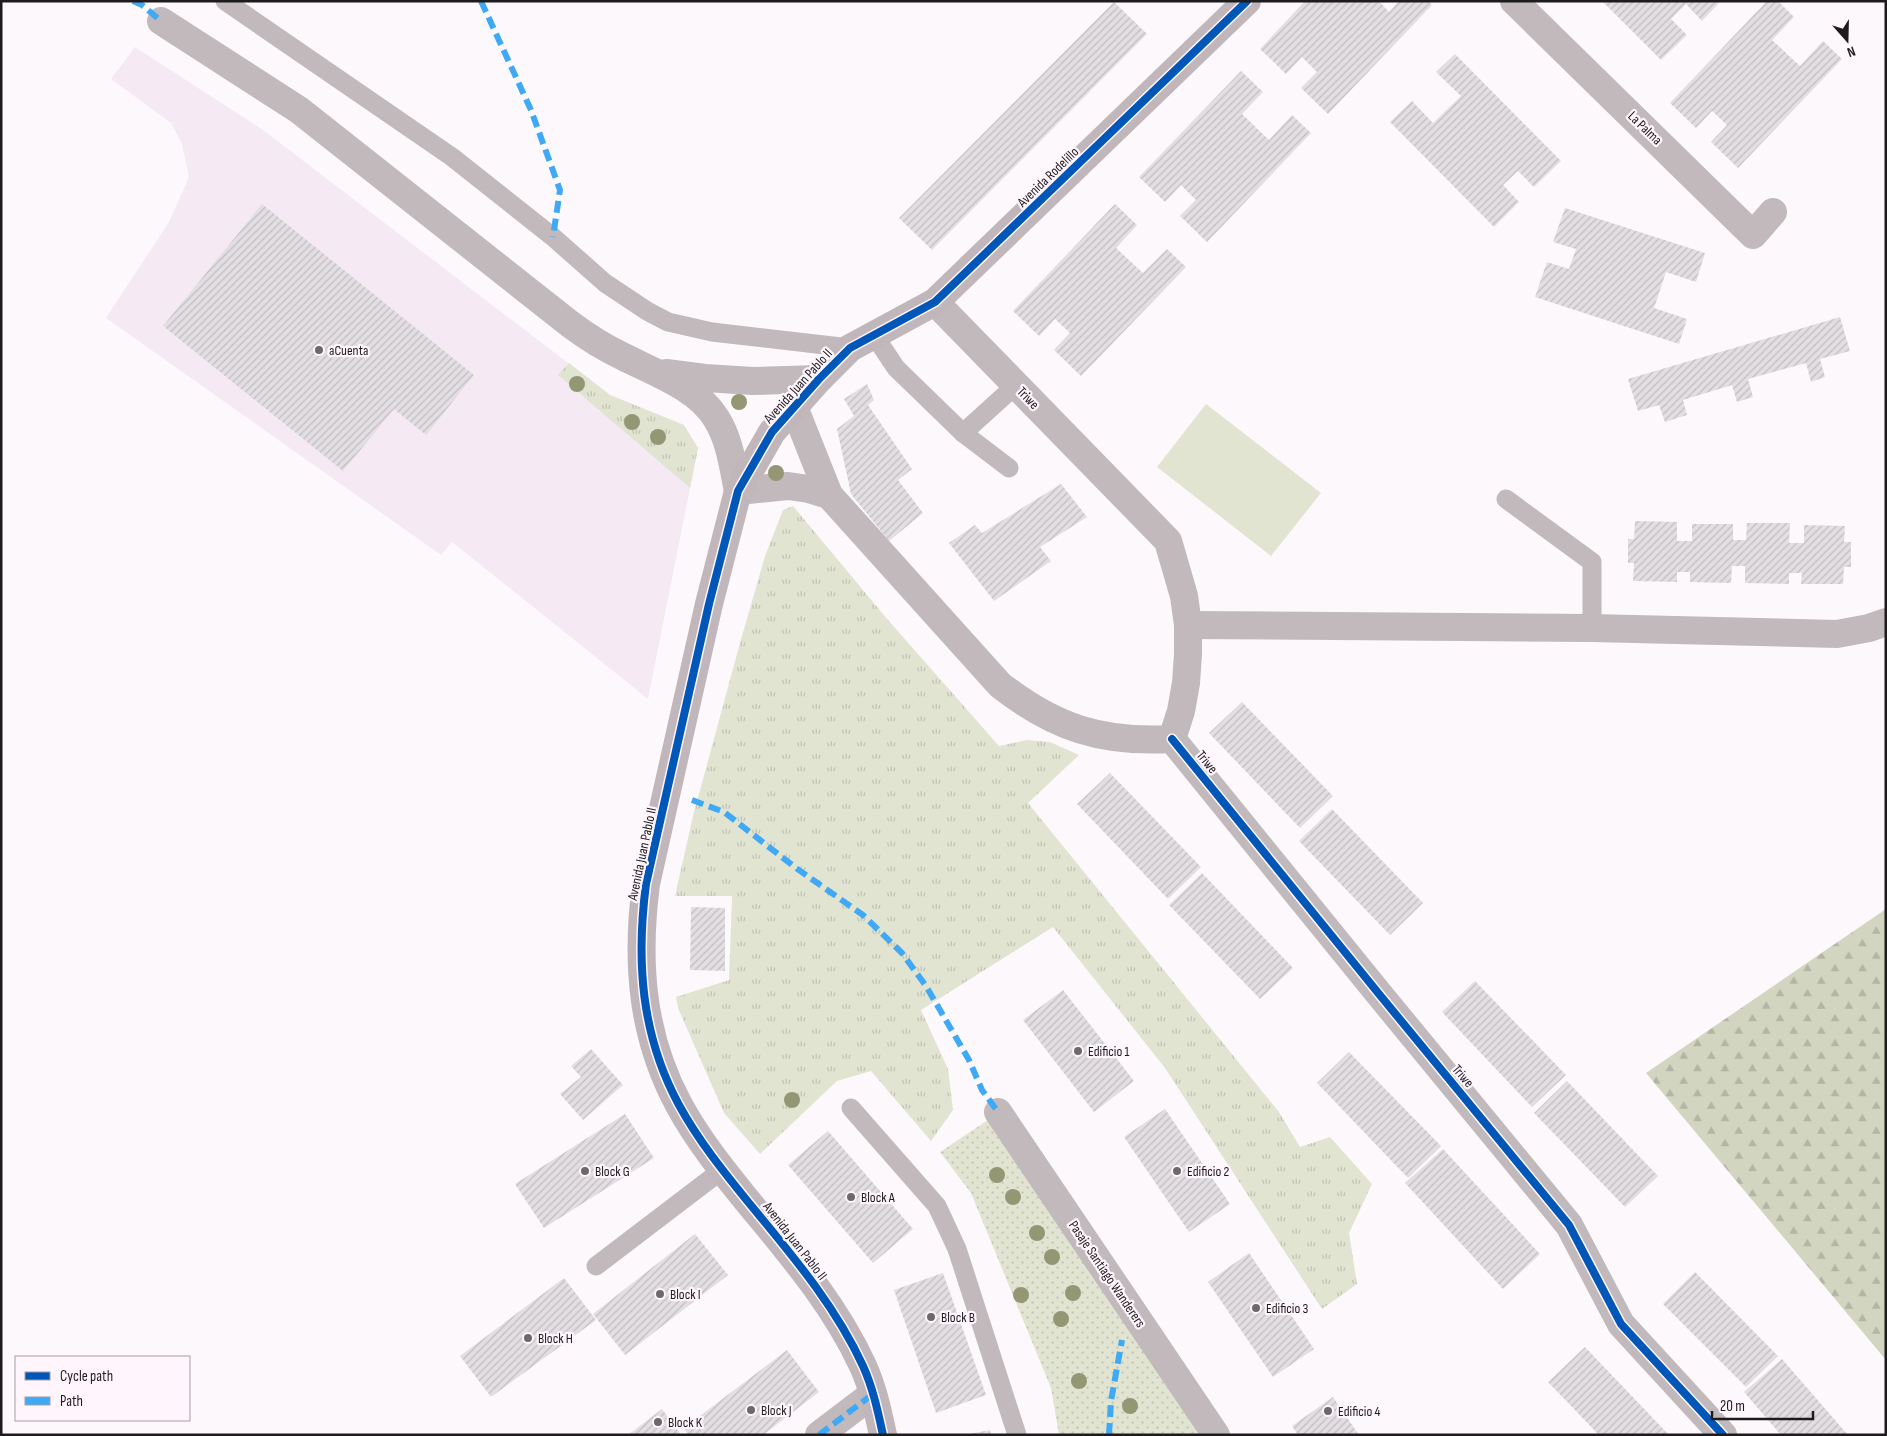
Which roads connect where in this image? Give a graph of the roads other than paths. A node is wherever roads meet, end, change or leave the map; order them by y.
1 (225, 1) edge
2 (1247, 1) edge
3 (1514, 1) edge
4 (161, 21) dead end
5 (1774, 212) dead end
6 (935, 302) junction
7 (874, 335) junction
8 (850, 348) junction
9 (655, 371) junction
10 (819, 379) junction
11 (1016, 385) junction
12 (794, 407) junction
13 (963, 433) junction
14 (1009, 468) dead end
15 (738, 491) junction
16 (829, 495) junction
17 (1506, 498) dead end
18 (1886, 622) edge
19 (1188, 624) junction
20 (1592, 628) junction
21 (1172, 739) junction
22 (851, 1108) dead end
23 (998, 1112) dead end
24 (722, 1170) junction
25 (596, 1266) dead end
26 (874, 1394) junction
27 (819, 1435) edge
28 (883, 1435) edge
29 (1016, 1435) edge
30 (1216, 1435) edge
31 (1723, 1435) edge

1 - 8 lane
2 - 6 street, Avenida Rodelillo
3 - 5 street, La Palma
4 - 9 street
6 - 7 street, Avenida Rodelillo
6 - 11 street, Triwe
7 - 8 street, Avenida Rodelillo
7 - 13 lane
8 - 10 street, Avenida Juan Pablo II
9 - 10 street
9 - 15 street
10 - 12 street, Avenida Juan Pablo II
11 - 13 lane
11 - 19 street, Triwe
12 - 15 street, Avenida Juan Pablo II
12 - 16 street
13 - 14 lane
15 - 16 street
15 - 24 street, Avenida Juan Pablo II
16 - 21 street
17 - 20 lane
18 - 20 street
19 - 20 street
19 - 21 street, Triwe
21 - 31 street, Triwe
22 - 29 lane
23 - 30 street, Pasaje Santiago Wanderers
24 - 25 lane
24 - 26 street, Avenida Juan Pablo II
26 - 27 street
26 - 28 street, Avenida Juan Pablo II

